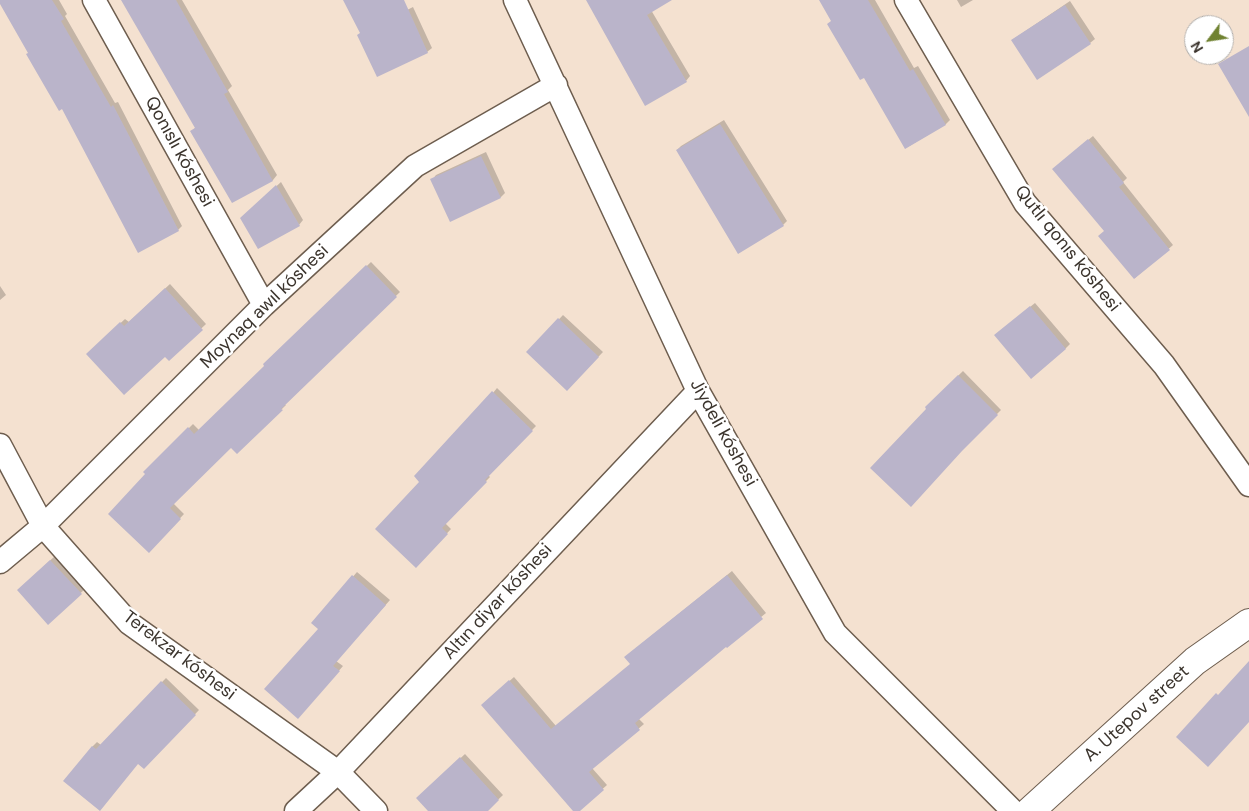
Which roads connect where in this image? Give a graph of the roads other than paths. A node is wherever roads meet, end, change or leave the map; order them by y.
1 (94, 0) edge
2 (515, 0) edge
3 (906, 0) edge
4 (556, 85) junction
5 (264, 305) junction
6 (698, 391) junction
7 (0, 446) edge
8 (1249, 484) edge
9 (43, 526) junction
10 (0, 562) edge
11 (1249, 623) edge
12 (338, 772) junction
13 (296, 811) edge
14 (376, 811) edge
15 (1013, 811) edge
16 (1030, 811) edge

1 - 5 street, Qonıslı kóshesi
2 - 4 street, Jiydeli kóshesi
3 - 8 street, Qutlı qonıs kóshesi
4 - 5 street, Moynaq awıl kóshesi
4 - 6 street, Jiydeli kóshesi
5 - 9 street, Moynaq awıl kóshesi
6 - 12 street, Altın diyar kóshesi
6 - 15 street, Jiydeli kóshesi
7 - 9 street, Terekzar kóshesi
9 - 10 street, Moynaq awıl kóshesi
9 - 12 street, Terekzar kóshesi
11 - 16 street, A. Utepov street
12 - 13 street, Altın diyar kóshesi
12 - 14 street, Terekzar kóshesi

